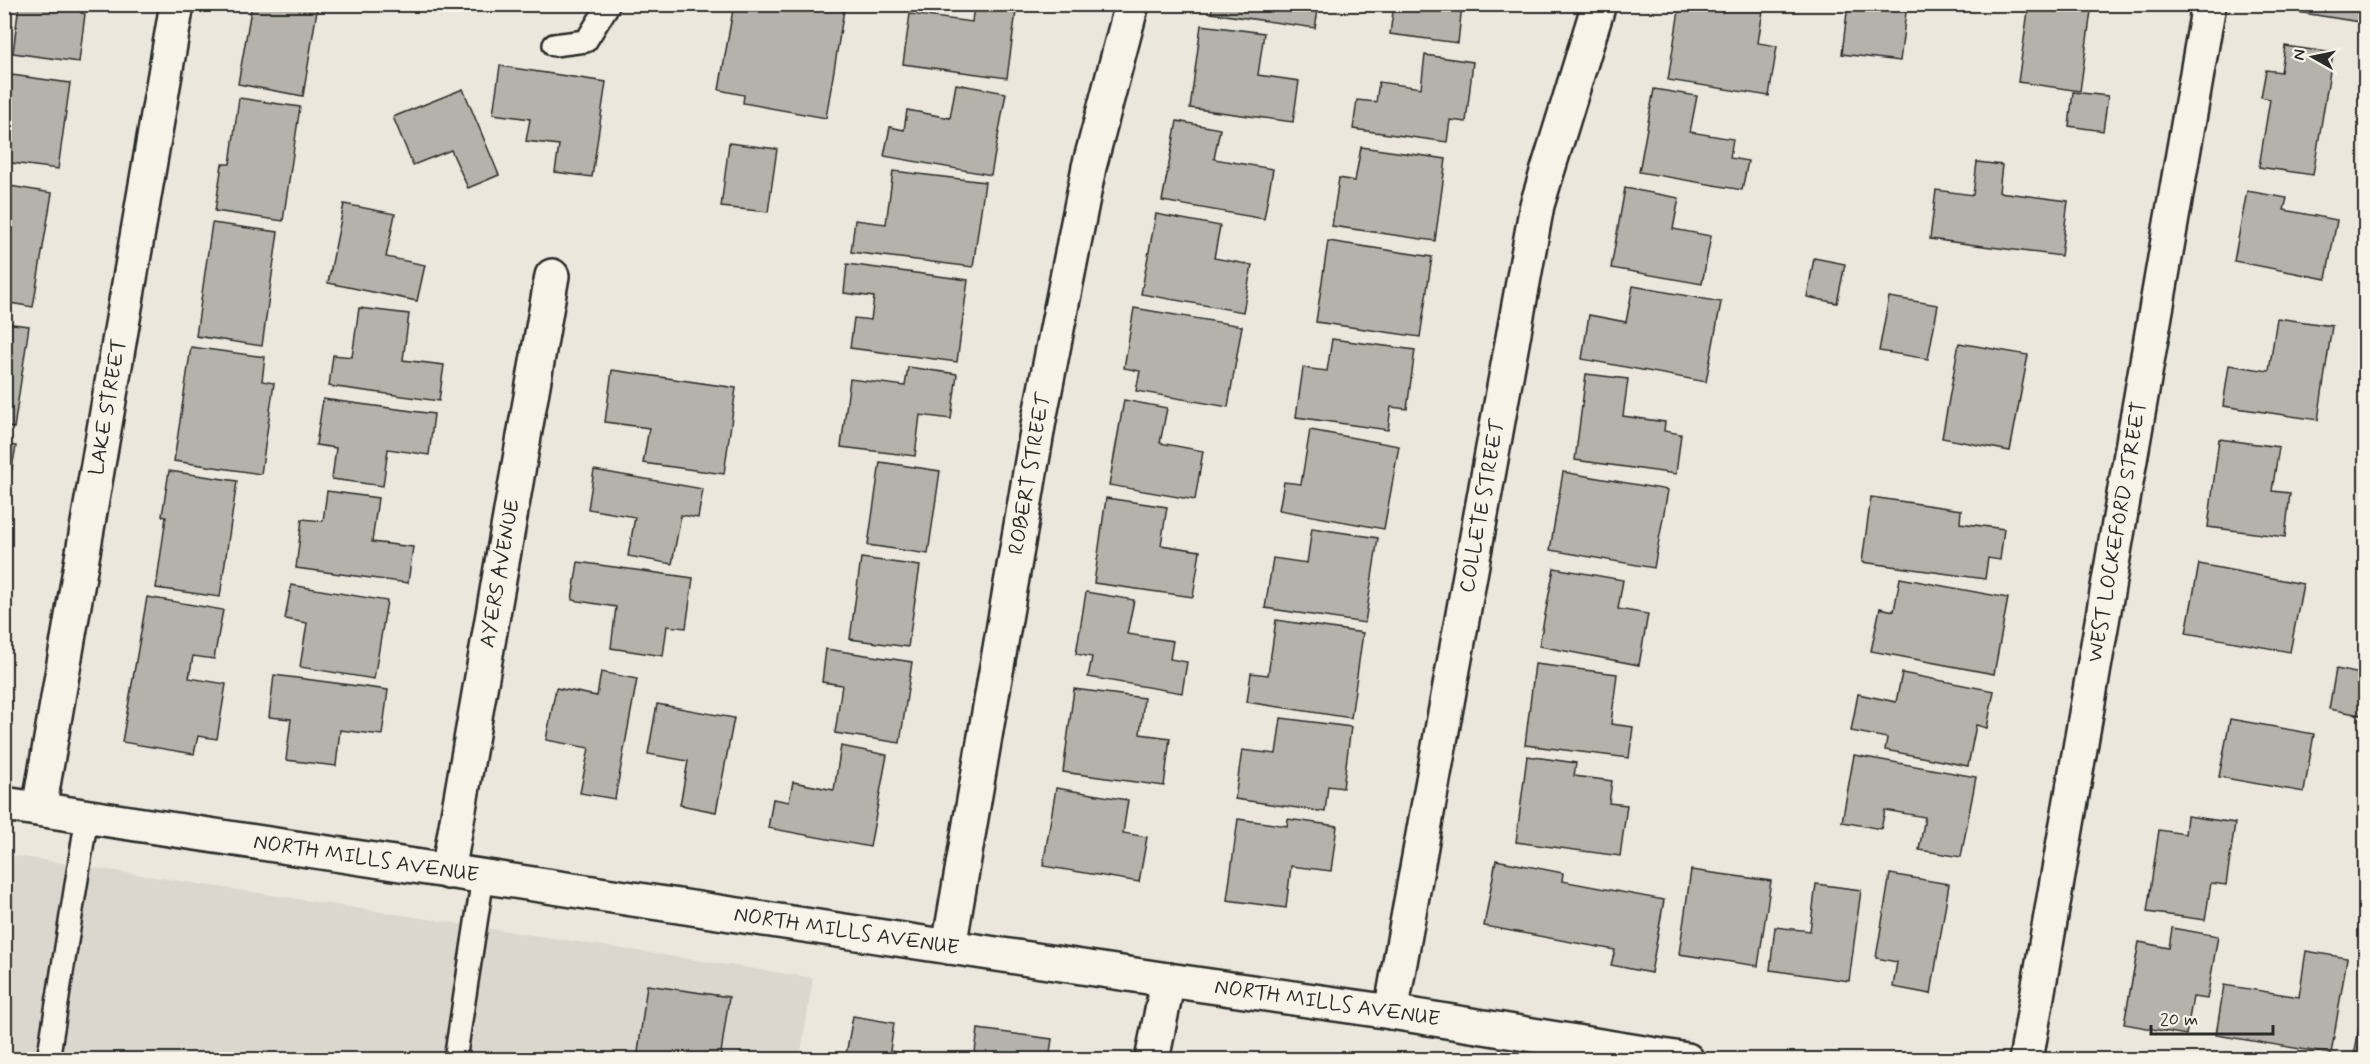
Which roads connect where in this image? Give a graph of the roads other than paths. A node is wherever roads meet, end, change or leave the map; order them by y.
1 (177, 4) edge
2 (609, 4) edge
3 (1132, 4) edge
4 (1599, 4) edge
5 (2209, 4) edge
6 (554, 45) dead end
7 (552, 276) dead end
8 (4, 804) edge
9 (39, 809) junction
10 (87, 816) junction
11 (448, 872) junction
12 (483, 877) junction
13 (949, 947) junction
14 (1168, 980) junction
15 (1391, 1012) junction
16 (48, 1059) edge
17 (456, 1059) edge
18 (1152, 1059) edge
19 (1687, 1059) edge
20 (2026, 1059) edge

1 - 9 street, LAKE STREET
2 - 6 lane
3 - 13 street, ROBERT STREET
4 - 15 street, COLLETE STREET
5 - 20 street, WEST LOCKEFORD STREET
7 - 11 street, AYERS AVENUE
8 - 9 street, NORTH MILLS AVENUE
9 - 10 street, NORTH MILLS AVENUE
10 - 11 street, NORTH MILLS AVENUE
10 - 16 lane
11 - 12 street, NORTH MILLS AVENUE
12 - 13 street, NORTH MILLS AVENUE
12 - 17 lane
13 - 14 street, NORTH MILLS AVENUE
14 - 15 street, NORTH MILLS AVENUE
14 - 18 street
15 - 19 street, NORTH MILLS AVENUE

